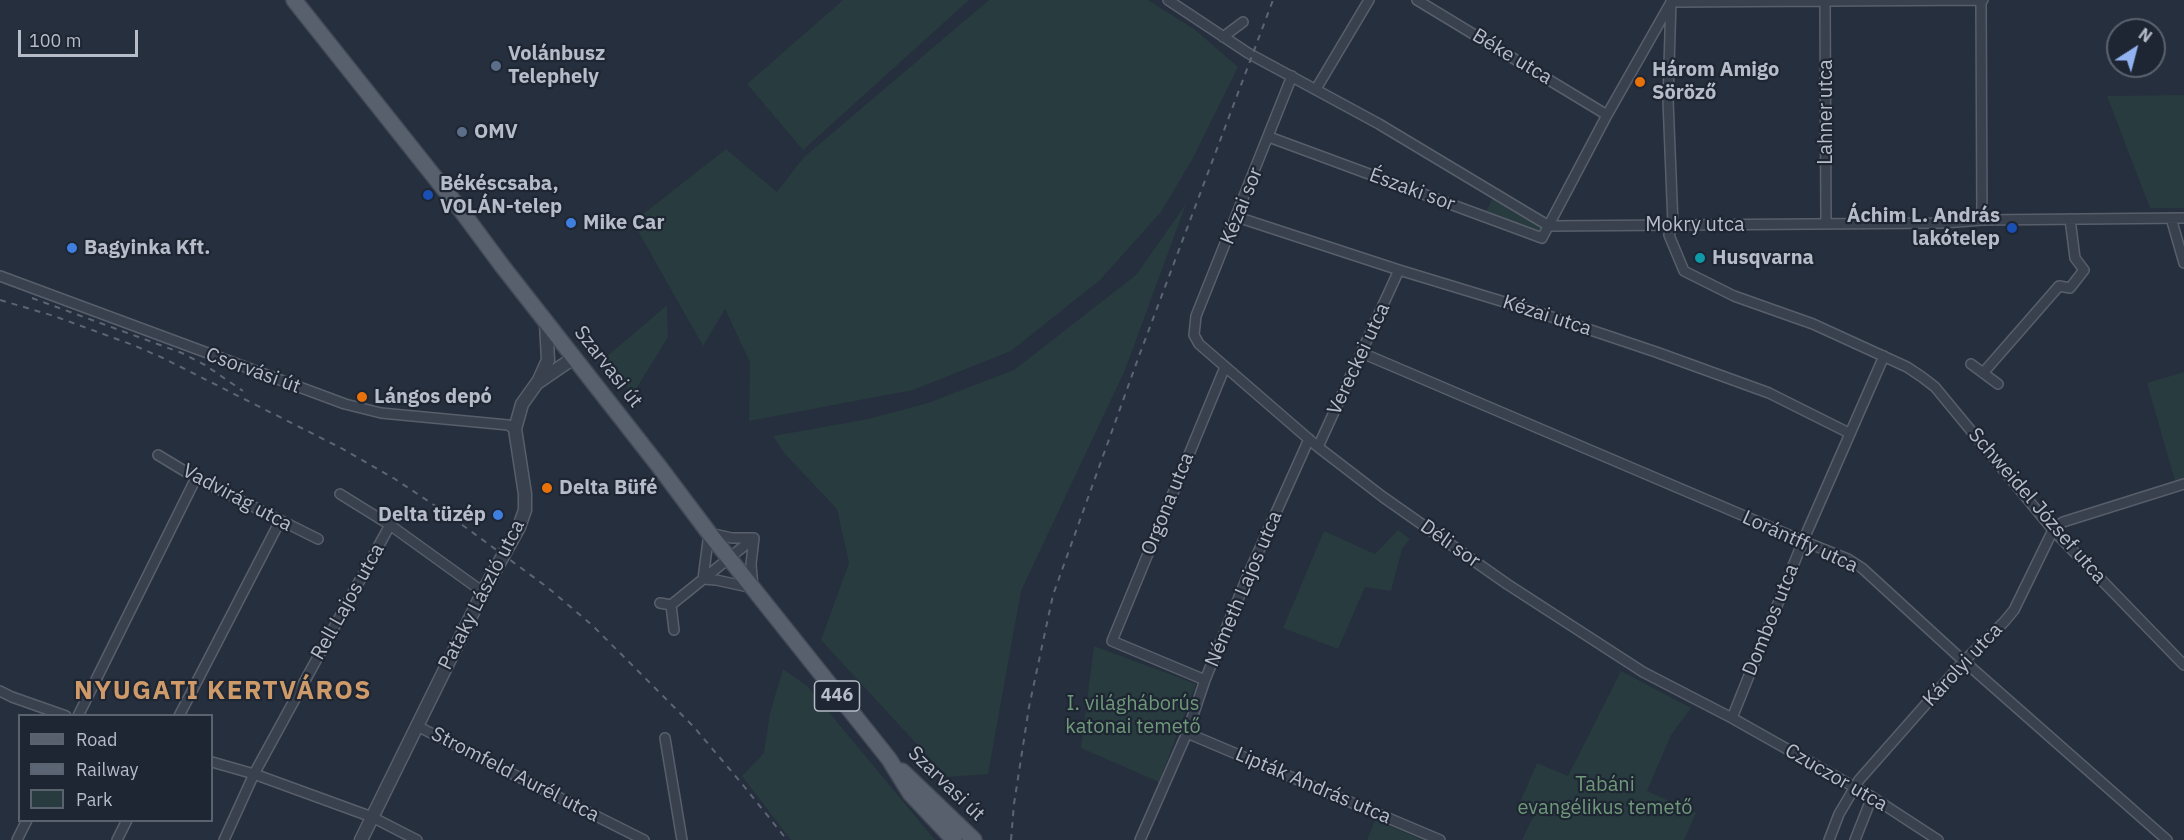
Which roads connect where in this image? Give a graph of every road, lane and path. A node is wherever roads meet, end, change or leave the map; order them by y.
1 (294, 0) edge
2 (1168, 0) edge
3 (1369, 0) edge
4 (1417, 0) edge
5 (1982, 0) edge
6 (1671, 1) edge
7 (1826, 1) edge
8 (1243, 22) dead end
9 (1224, 37) junction
10 (1292, 76) junction
11 (1316, 89) junction
12 (1607, 115) junction
13 (1269, 137) junction
14 (1237, 217) junction
15 (2172, 218) junction
16 (2184, 218) edge
17 (2070, 219) junction
18 (1982, 220) junction
19 (1826, 224) junction
20 (1673, 225) junction
21 (1549, 226) junction
22 (2184, 264) edge
23 (1399, 270) junction
24 (0, 276) edge
25 (546, 323) junction
26 (1194, 336) joint
27 (1362, 353) junction
28 (1884, 356) junction
29 (575, 357) junction
30 (1971, 364) dead end
31 (1225, 368) junction
32 (1983, 373) junction
33 (537, 383) junction
34 (1998, 384) dead end
35 (515, 429) junction
36 (1849, 433) junction
37 (1309, 439) junction
38 (1318, 447) junction
39 (158, 455) dead end
40 (196, 478) junction
41 (2184, 484) edge
42 (340, 494) dead end
43 (280, 521) junction
44 (390, 525) junction
45 (2054, 530) junction
46 (709, 533) junction
47 (756, 536) junction
48 (318, 539) dead end
49 (1803, 542) junction
50 (728, 558) junction
51 (703, 579) junction
52 (753, 588) junction
53 (483, 592) junction
54 (660, 603) dead end
55 (671, 605) junction
56 (674, 630) dead end
57 (1964, 661) junction
58 (2184, 665) edge
59 (1205, 680) junction
60 (0, 691) edge
61 (60, 714) edge
62 (79, 714) edge
63 (180, 714) edge
64 (1732, 718) junction
65 (417, 726) junction
66 (1187, 733) junction
67 (665, 738) dead end
68 (889, 759) junction
69 (213, 762) edge
70 (254, 774) junction
71 (1853, 787) junction
72 (1872, 797) junction
73 (372, 817) junction
74 (26, 822) edge
75 (126, 822) edge
76 (17, 840) edge
77 (117, 840) edge
78 (224, 840) edge
79 (361, 840) edge
80 (417, 840) edge
81 (644, 840) edge
82 (682, 840) edge
83 (954, 840) edge
84 (974, 840) edge
85 (1140, 840) edge
86 (1440, 840) edge
87 (1829, 840) edge
88 (1855, 840) edge
89 (1938, 840) edge
90 (2167, 840) edge

1 - 25 main road, Szarvasi út / 446
2 - 9 street
3 - 11 street
4 - 12 street, Béke utca
5 - 7 street
5 - 18 street
6 - 7 street
6 - 12 street
6 - 20 street
7 - 19 street, Lahner utca
8 - 9 street
9 - 10 street
10 - 11 street
10 - 13 street, Kézai sor
11 - 21 street
12 - 21 street
13 - 14 street, Kézai sor
13 - 21 street, Északi sor
14 - 23 street, Kézai utca
14 - 26 street, Kézai sor
15 - 16 street, Mokry utca
15 - 17 street, Mokry utca
15 - 22 street
17 - 18 street, Mokry utca
17 - 32 street
18 - 19 street, Mokry utca
19 - 20 street, Mokry utca
20 - 21 street, Mokry utca
20 - 28 street
23 - 27 street, Vereckei utca
23 - 36 street, Kézai utca
24 - 35 street, Csorvási út
25 - 29 main road, Szarvasi út / 446
25 - 33 street
26 - 31 street, Déli sor
27 - 38 street, Vereckei utca
27 - 49 street, Lorántffy utca
28 - 36 street, Dombos utca
28 - 45 street, Schweidel József utca
29 - 33 street, Pataky László utca
29 - 46 main road, Szarvasi út / 446
30 - 32 street
31 - 37 street, Déli sor
31 - 59 street, Orgona utca
32 - 34 street
33 - 35 street, Pataky László utca
35 - 53 street, Pataky László utca
36 - 49 street, Dombos utca
37 - 38 street, Déli sor
37 - 59 street, Németh Lajos utca
38 - 64 street, Déli sor
39 - 40 street, Vadvirág utca
40 - 43 street, Vadvirág utca
40 - 62 street
41 - 45 street
42 - 44 street
43 - 48 street, Vadvirág utca
43 - 63 street
44 - 53 street
44 - 70 street, Rell Lajos utca
45 - 57 street, Károlyi utca
45 - 58 street, Schweidel József utca
46 - 47 street
46 - 50 main road, Szarvasi út / 446
46 - 51 street
47 - 50 street
47 - 52 street
49 - 57 street, Lorántffy utca
49 - 64 street, Dombos utca
50 - 51 street
50 - 52 main road, Szarvasi út / 446
51 - 52 street
51 - 55 street
52 - 68 main road, Szarvasi út / 446
53 - 65 street, Pataky László utca
54 - 55 street
55 - 56 street
57 - 71 street, Károlyi utca
57 - 90 street, Lorántffy utca
59 - 66 street, Németh Lajos utca
60 - 61 street
64 - 71 street, Czuczor utca
65 - 73 street, Pataky László utca
65 - 81 street, Stromfeld Aurél utca
66 - 85 street, Németh Lajos utca
66 - 86 street, Lipták András utca
67 - 82 street
68 - 83 main road, Szarvasi út / 446
68 - 84 main road, Szarvasi út / 446
69 - 70 street
70 - 73 street
70 - 78 street, Rell Lajos utca
71 - 72 street, Czuczor utca
71 - 87 street, Károlyi utca
72 - 88 street
72 - 89 street, Czuczor utca
73 - 79 street, Pataky László utca
73 - 80 street
74 - 76 street
75 - 77 street

